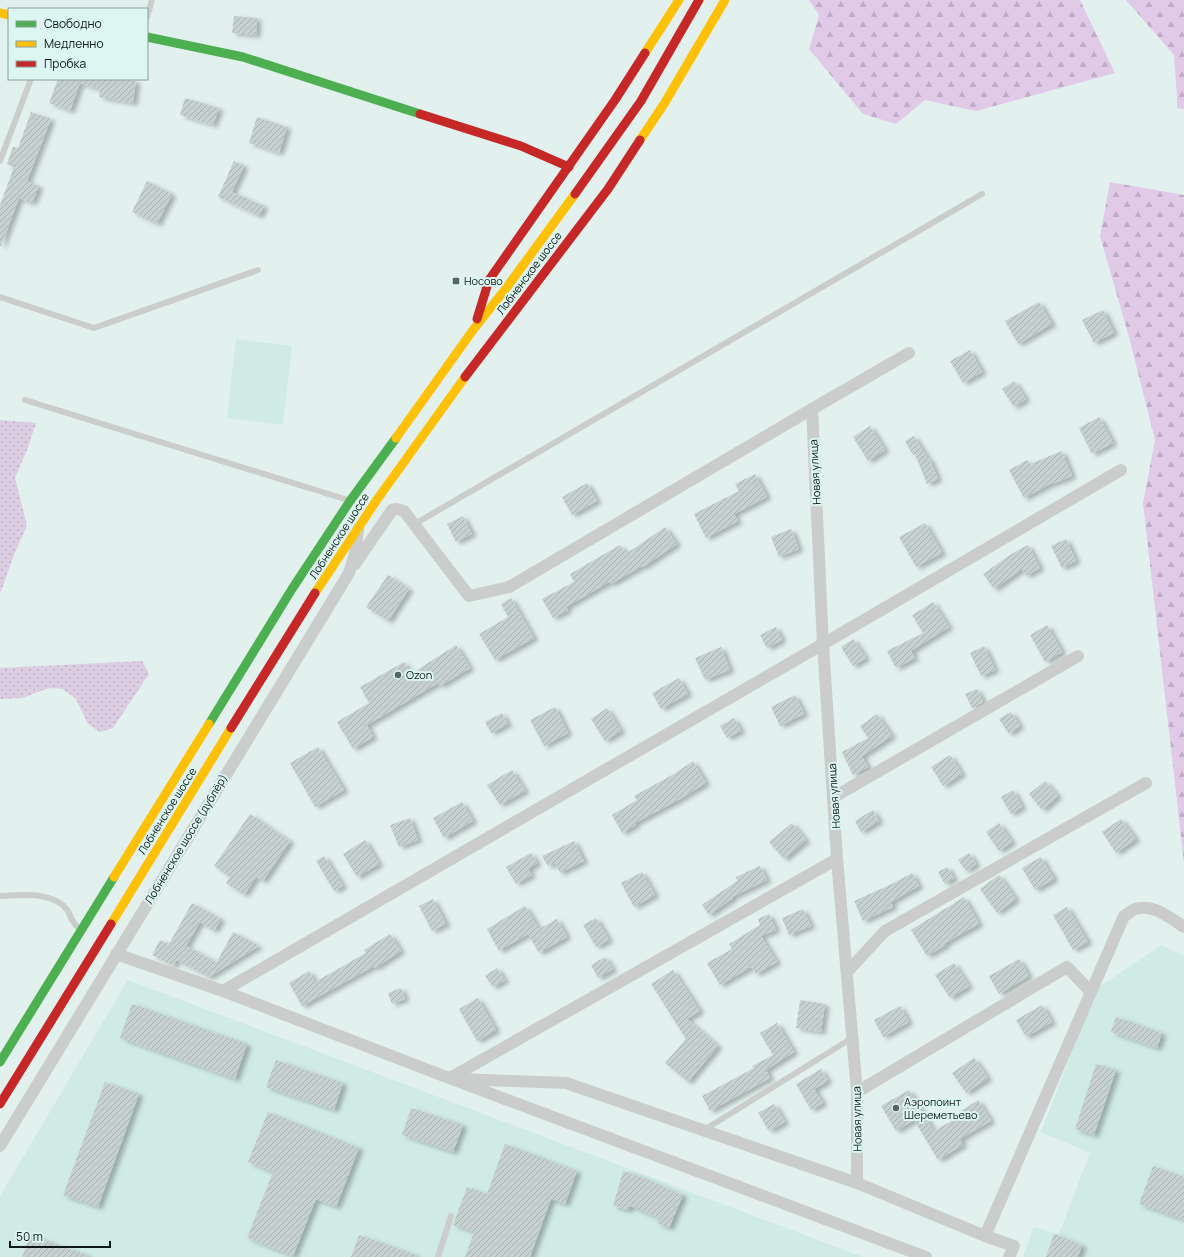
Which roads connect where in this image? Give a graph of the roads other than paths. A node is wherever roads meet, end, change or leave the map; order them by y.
1 (152, 0) edge
2 (679, 0) edge
3 (699, 0) edge
4 (725, 0) edge
5 (148, 14) edge
6 (148, 38) edge
7 (30, 80) edge
8 (0, 161) edge
9 (569, 167) junction
10 (982, 194) dead end
11 (258, 270) dead end
12 (0, 296) edge
13 (473, 330) junction
14 (909, 353) dead end
15 (25, 400) dead end
16 (812, 409) junction
17 (1120, 470) dead end
18 (350, 501) junction
19 (414, 525) junction
20 (358, 527) junction
21 (349, 574) junction
22 (823, 644) junction
23 (1078, 656) dead end
24 (1146, 783) dead end
25 (834, 797) junction
26 (837, 859) junction
27 (0, 896) edge
28 (1184, 927) edge
29 (81, 931) junction
30 (116, 954) junction
31 (847, 972) junction
32 (223, 992) junction
33 (1091, 992) junction
34 (852, 1038) junction
35 (0, 1062) edge
36 (449, 1078) junction
37 (857, 1092) junction
38 (0, 1104) edge
39 (703, 1130) junction
40 (0, 1146) edge
41 (857, 1182) junction
42 (451, 1216) dead end
43 (985, 1236) junction
44 (438, 1257) edge
45 (926, 1257) edge
46 (1008, 1257) edge

1 - 5 lane
2 - 9 main road
3 - 13 main road, Лобненское шоссе
4 - 20 main road, Лобненское шоссе
6 - 9 main road
7 - 8 lane
9 - 13 main road
10 - 19 lane
11 - 12 lane
13 - 18 main road, Лобненское шоссе
14 - 16 street
15 - 18 lane
16 - 19 street
16 - 22 street, Новая улица
17 - 22 street
18 - 29 main road, Лобненское шоссе
19 - 21 street
20 - 21 street, Лобненское шоссе (дублёр)
20 - 38 main road, Лобненское шоссе
21 - 30 street, Лобненское шоссе (дублёр)
22 - 25 street, Новая улица
22 - 32 street
23 - 25 street
24 - 31 street
25 - 26 street, Новая улица
26 - 31 street, Новая улица
26 - 36 street
27 - 29 lane
28 - 33 street
29 - 35 main road, Лобненское шоссе
30 - 32 street
30 - 40 street, Лобненское шоссе (дублёр)
31 - 34 street, Новая улица
32 - 36 street
33 - 37 street
33 - 43 street
34 - 37 street, Новая улица
34 - 39 lane
36 - 39 street
36 - 45 street
37 - 41 street, Новая улица
39 - 41 street
41 - 43 street
42 - 44 lane
43 - 46 street

